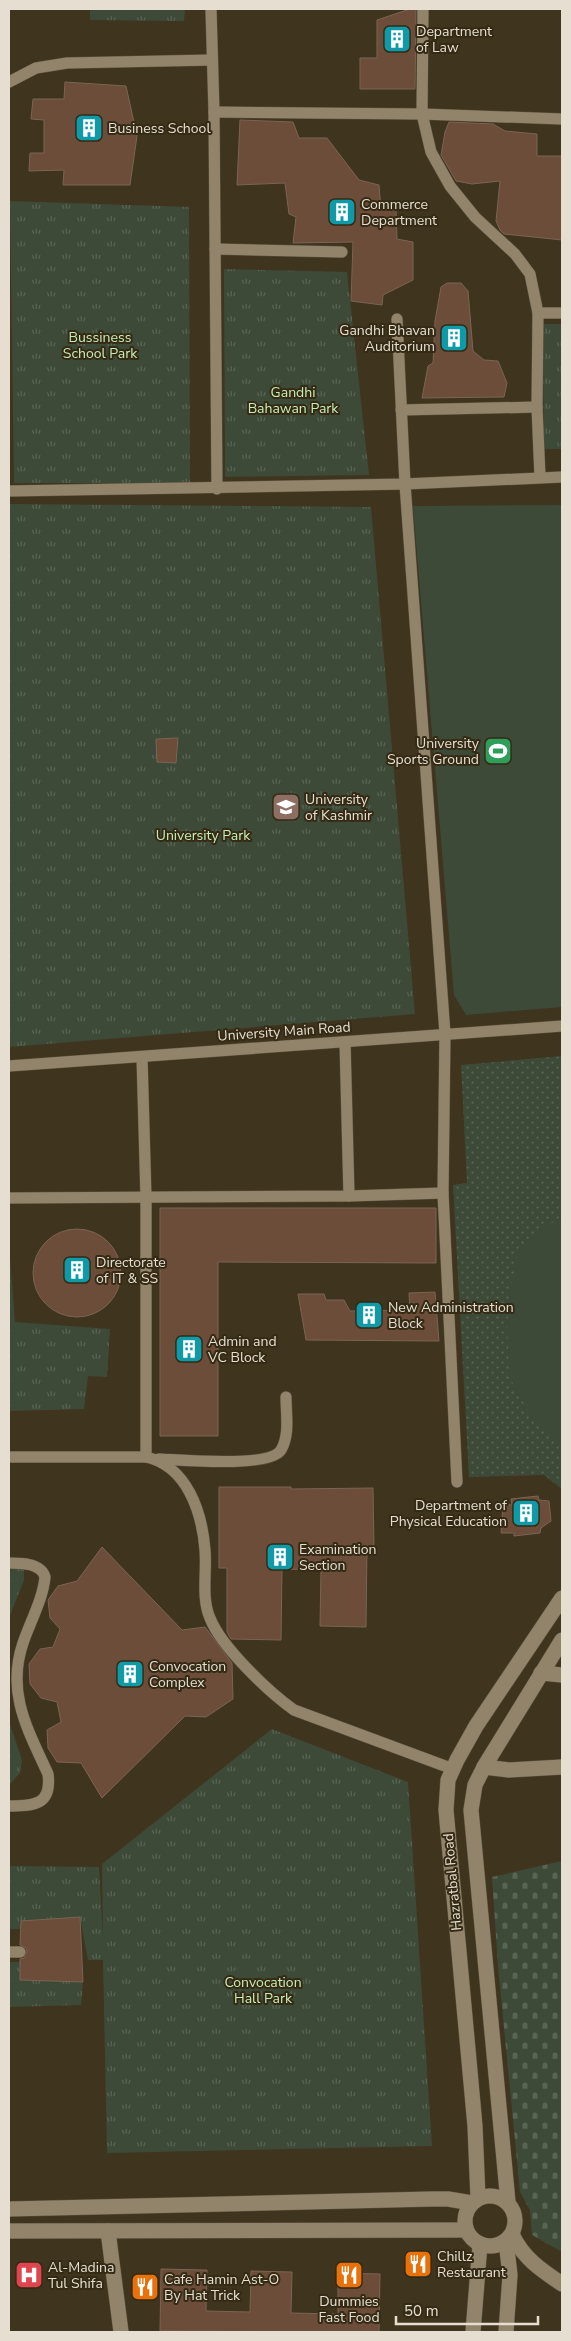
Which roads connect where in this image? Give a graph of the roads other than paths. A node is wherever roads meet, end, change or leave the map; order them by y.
1 (211, 9) edge
2 (423, 9) edge
3 (212, 60) junction
4 (9, 82) edge
5 (214, 112) junction
6 (422, 114) junction
7 (562, 119) edge
8 (215, 249) junction
9 (342, 252) dead end
10 (538, 313) junction
11 (562, 313) edge
12 (397, 319) dead end
13 (537, 407) junction
14 (401, 410) junction
15 (540, 477) junction
16 (562, 477) edge
17 (405, 484) junction
18 (217, 489) junction
19 (9, 491) edge
20 (562, 1026) edge
21 (445, 1034) junction
22 (345, 1042) junction
23 (142, 1057) junction
24 (9, 1066) edge
25 (443, 1193) junction
26 (349, 1196) junction
27 (9, 1198) edge
28 (146, 1198) junction
29 (286, 1397) dead end
30 (9, 1458) edge
31 (152, 1458) junction
32 (457, 1482) dead end
33 (9, 1563) edge
34 (562, 1598) edge
35 (562, 1640) edge
36 (542, 1673) junction
37 (562, 1675) edge
38 (455, 1764) junction
39 (562, 1767) edge
40 (484, 1768) junction
41 (9, 1806) edge
42 (475, 2201) junction
43 (508, 2202) junction
44 (9, 2209) edge
45 (466, 2230) junction
46 (9, 2231) edge
47 (108, 2231) junction
48 (509, 2238) junction
49 (480, 2244) junction
50 (562, 2284) edge
51 (121, 2332) edge
52 (474, 2332) edge
53 (506, 2332) edge

1 - 3 lane
2 - 6 lane
3 - 4 lane
3 - 5 lane
5 - 6 lane
5 - 8 lane
6 - 7 lane
6 - 10 lane
8 - 9 lane
8 - 18 lane
10 - 11 lane
10 - 13 lane
12 - 14 lane
13 - 14 lane
13 - 15 lane
14 - 17 lane
15 - 16 lane
15 - 17 lane
17 - 18 lane
17 - 21 lane
18 - 19 lane
20 - 21 lane, University Main Road
21 - 22 lane, University Main Road
21 - 25 lane
22 - 23 lane, University Main Road
22 - 26 lane
23 - 24 lane, University Main Road
23 - 28 lane
25 - 26 lane
25 - 32 lane
26 - 28 lane
27 - 28 lane
28 - 31 lane
29 - 31 lane
30 - 31 lane
31 - 38 lane
33 - 41 lane
34 - 38 main road, Hazratbal Road
35 - 36 main road, Hazratbal Road
36 - 37 main road
36 - 40 main road, Hazratbal Road
38 - 40 main road
38 - 42 main road, Hazratbal Road
39 - 40 main road
40 - 43 main road, Hazratbal Road
42 - 43 main road
42 - 44 main road
42 - 45 main road
43 - 48 main road
45 - 47 main road
45 - 49 main road
46 - 47 main road
47 - 51 main road
48 - 49 main road
48 - 50 main road
48 - 53 main road
49 - 52 main road

